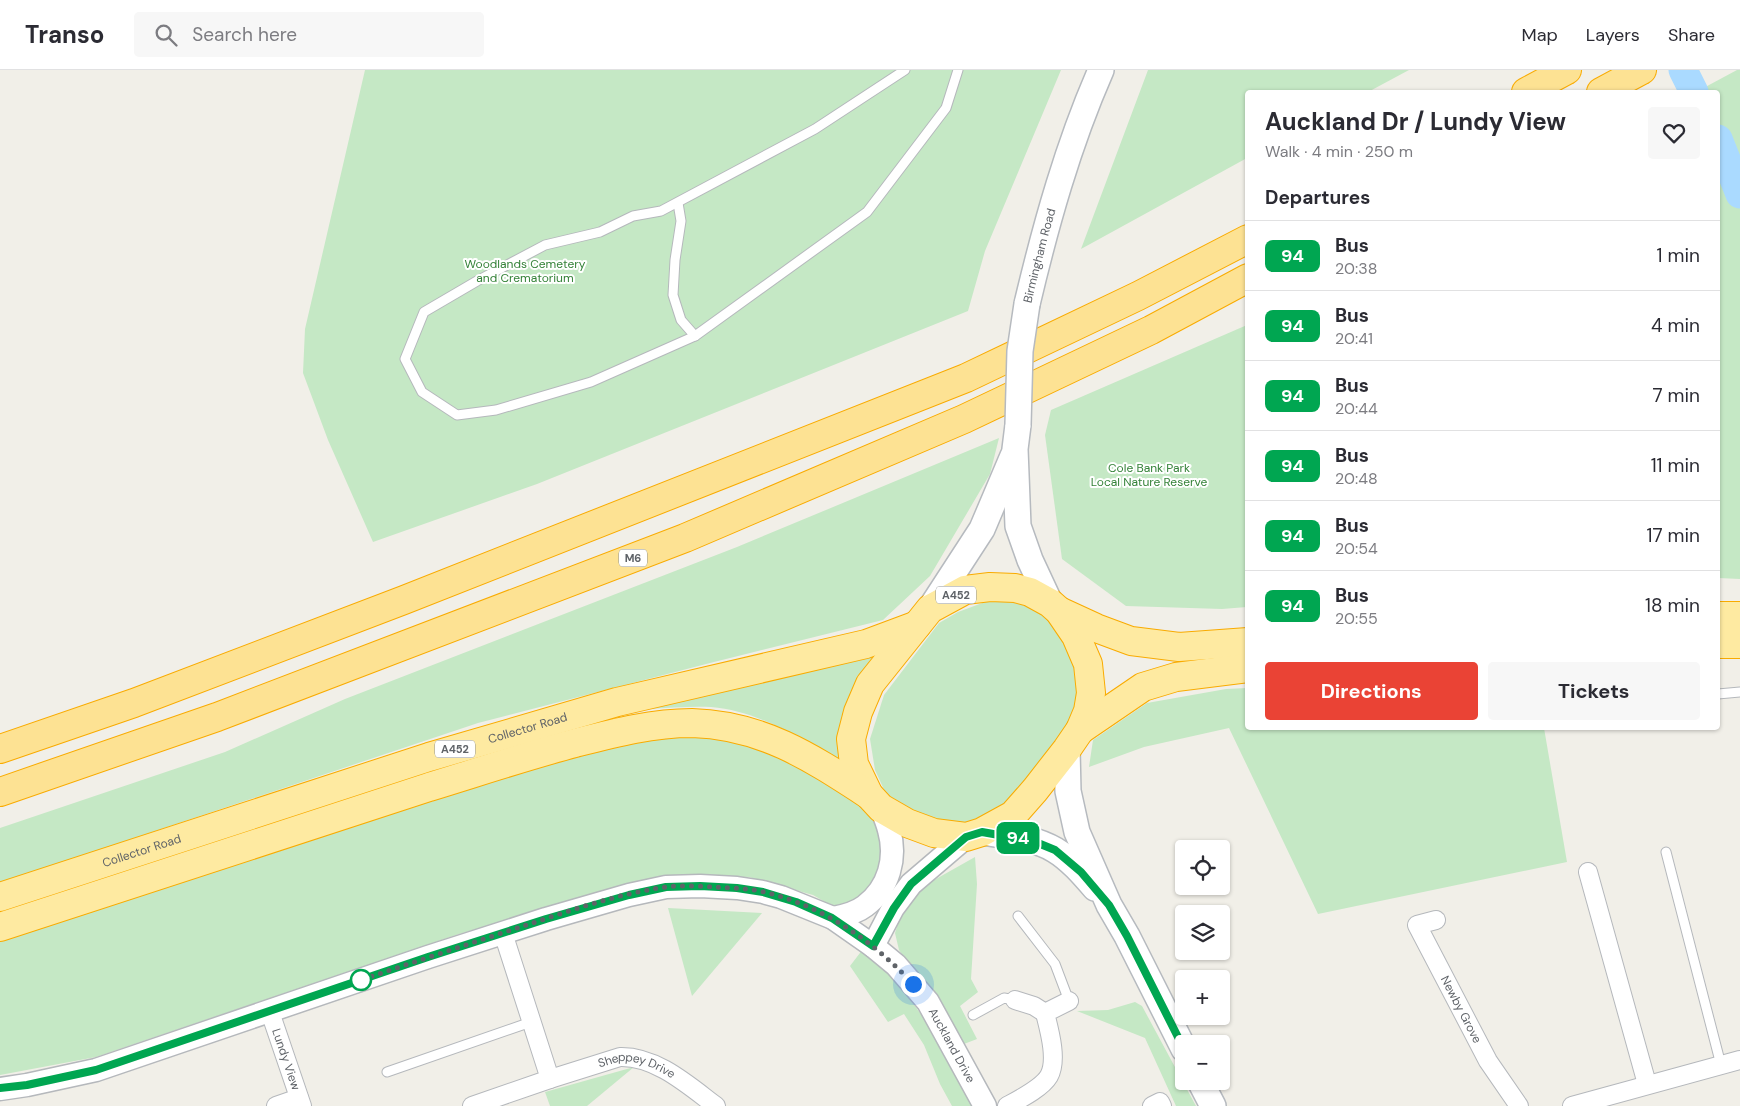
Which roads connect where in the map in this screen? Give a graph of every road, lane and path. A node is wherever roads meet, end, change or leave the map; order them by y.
1 (905, 70) edge
2 (958, 70) edge
3 (1101, 70) edge
4 (1567, 70) edge
5 (1530, 90) edge
6 (678, 202) junction
7 (1245, 241) edge
8 (1245, 280) edge
9 (695, 336) junction
10 (1016, 437) junction
11 (1055, 607) junction
12 (1720, 616) edge
13 (1740, 616) edge
14 (923, 617) junction
15 (1245, 642) edge
16 (1720, 644) edge
17 (1740, 644) edge
18 (1245, 668) edge
19 (1740, 692) edge
20 (1720, 694) edge
21 (1074, 740) junction
22 (0, 749) edge
23 (0, 792) edge
24 (875, 802) junction
25 (974, 835) junction
26 (1666, 852) dead end
27 (1588, 872) dead end
28 (0, 897) edge
29 (1109, 905) junction
30 (1018, 916) dead end
31 (832, 918) junction
32 (1436, 920) dead end
33 (0, 927) edge
34 (503, 933) junction
35 (873, 946) junction
36 (1015, 1000) joint
37 (1069, 1001) joint
38 (270, 1012) junction
39 (1045, 1013) junction
40 (973, 1016) dead end
41 (532, 1022) junction
42 (1177, 1035) edge
43 (1740, 1060) edge
44 (1721, 1065) junction
45 (387, 1072) dead end
46 (550, 1079) junction
47 (1647, 1084) junction
48 (0, 1088) edge
49 (300, 1102) edge
50 (276, 1106) edge
51 (472, 1106) edge
52 (716, 1106) edge
53 (985, 1106) edge
54 (1008, 1106) edge
55 (1152, 1106) edge
56 (1162, 1106) edge
57 (1519, 1106) edge
58 (1572, 1106) edge

1 - 6 lane
2 - 9 lane
3 - 10 main road, Birmingham Road, bridge
4 - 5 highway
6 - 9 lane
6 - 9 lane
7 - 22 highway
8 - 23 highway, M6
10 - 11 main road, Birmingham Road
10 - 14 main road, Birmingham Road
11 - 14 highway, A452
11 - 15 highway, A452
11 - 21 highway, A452
12 - 13 highway
14 - 24 highway, A452
14 - 28 highway, Collector Road / A452
16 - 17 highway
18 - 21 highway, A452
19 - 20 lane
21 - 25 highway, A452
21 - 29 main road
24 - 25 highway, A452
24 - 31 street
24 - 33 highway, A452
25 - 29 main road
25 - 35 street
26 - 44 lane
27 - 47 street
29 - 42 main road
30 - 37 lane
31 - 34 street, Auckland Drive
31 - 35 street, Auckland Drive
32 - 57 street, Newby Grove
34 - 38 street, Auckland Drive
34 - 41 street
35 - 53 street, Auckland Drive
36 - 39 street
36 - 40 lane
37 - 39 street
38 - 48 street, Auckland Drive
38 - 49 street, Lundy View
39 - 54 street
41 - 45 lane
41 - 46 street
43 - 44 street
44 - 47 street
46 - 51 street, Sheppey Drive
46 - 52 street, Sheppey Drive
47 - 58 street
49 - 50 street
55 - 56 street

